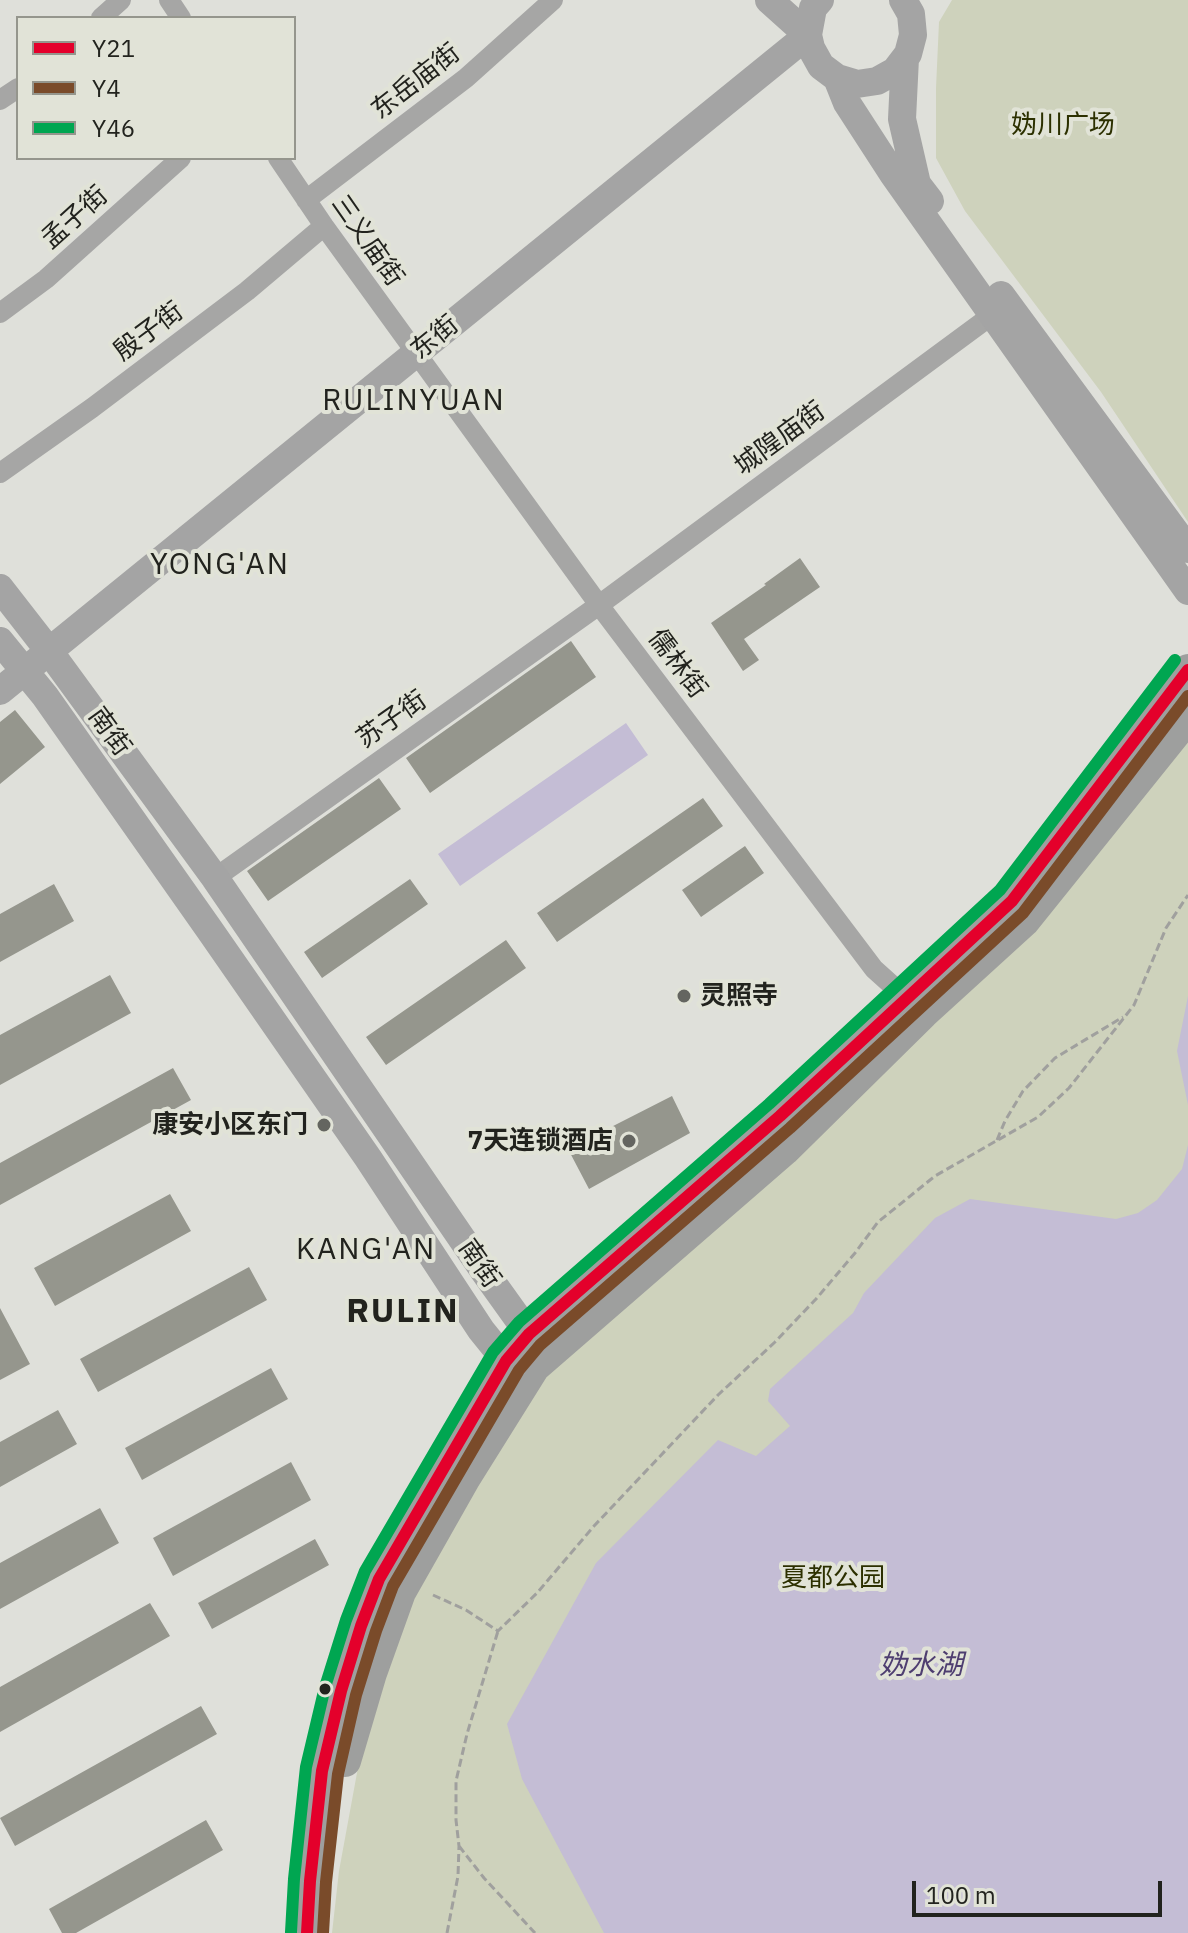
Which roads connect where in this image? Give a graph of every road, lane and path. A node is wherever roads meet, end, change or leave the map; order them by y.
1 (121, 0) edge
2 (553, 0) edge
3 (769, 0) edge
4 (820, 0) edge
5 (903, 0) edge
6 (103, 16) edge
7 (808, 35) junction
8 (905, 58) junction
9 (837, 78) junction
10 (179, 160) edge
11 (279, 160) edge
12 (306, 200) junction
13 (324, 226) junction
14 (0, 313) edge
15 (992, 315) junction
16 (416, 353) junction
17 (0, 473) edge
18 (1188, 549) edge
19 (0, 588) edge
20 (1188, 591) edge
21 (599, 605) junction
22 (0, 641) edge
23 (49, 651) junction
24 (1188, 670) edge
25 (25, 671) junction
26 (0, 691) edge
27 (1188, 717) edge
28 (215, 878) junction
29 (1188, 895) edge
30 (915, 1005) junction
31 (1126, 1015) junction
32 (995, 1143) junction
33 (529, 1334) junction
34 (520, 1364) junction
35 (433, 1595) dead end
36 (498, 1631) junction
37 (459, 1846) junction
38 (307, 1933) edge
39 (329, 1933) edge
40 (447, 1933) edge
41 (535, 1933) edge

1 - 6 street
2 - 12 street, 东岳庙街
3 - 7 street
4 - 7 street
5 - 8 street
7 - 9 street
7 - 16 street, 东街
8 - 9 street
8 - 18 street
9 - 15 street
10 - 14 street, 孟子街
11 - 12 street, 三义庙街
12 - 13 street, 三义庙街
13 - 16 street, 三义庙街
13 - 17 street, 殷子街
15 - 20 street
15 - 21 street, 城隍庙街
16 - 21 street, 儒林街
16 - 23 street, 东街
19 - 23 street, 南街
21 - 28 street, 苏子街
21 - 30 street, 儒林街
22 - 25 street, 南街
23 - 25 street, 东街
23 - 28 street, 南街
24 - 30 main road
25 - 26 street, 东街
25 - 34 street, 南街
27 - 30 main road
28 - 33 street, 南街
29 - 31 path
30 - 33 main road
30 - 34 main road
31 - 32 path
31 - 32 path
32 - 36 path
33 - 34 main road
34 - 38 main road
34 - 39 main road
35 - 36 path
36 - 37 path
37 - 40 path
37 - 41 path

